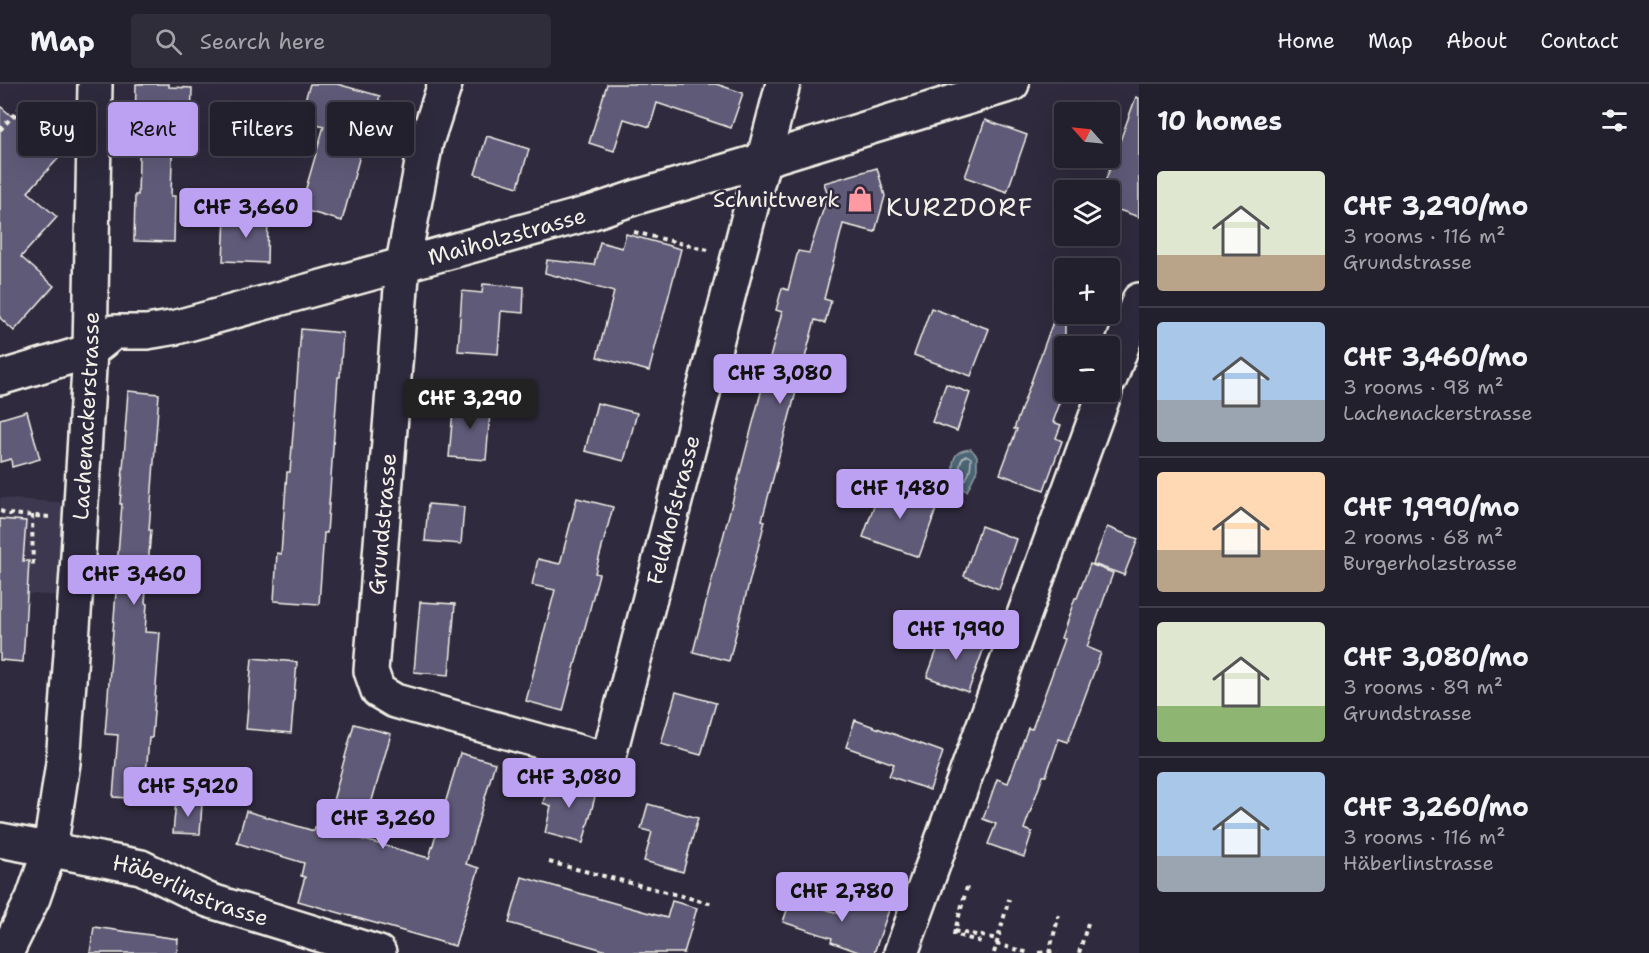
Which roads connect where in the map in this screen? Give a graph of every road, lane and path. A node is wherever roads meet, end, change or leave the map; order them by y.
1 (95, 84) edge
2 (445, 84) edge
3 (783, 84) edge
4 (1012, 84) edge
5 (18, 110) edge
6 (0, 130) edge
7 (763, 160) junction
8 (630, 231) dead end
9 (738, 258) junction
10 (403, 263) junction
11 (1139, 300) edge
12 (90, 351) junction
13 (1120, 352) edge
14 (0, 378) edge
15 (1102, 402) edge
16 (0, 511) edge
17 (32, 515) junction
18 (80, 520) junction
19 (33, 569) dead end
20 (608, 760) joint
21 (0, 840) edge
22 (50, 849) junction
23 (549, 862) dead end
24 (967, 887) dead end
25 (1009, 899) dead end
26 (713, 904) dead end
27 (1059, 915) dead end
28 (1088, 923) dead end
29 (954, 931) junction
30 (997, 941) junction
31 (981, 942) dead end
32 (372, 952) edge
33 (1049, 952) edge
34 (6, 953) edge
35 (901, 953) edge
36 (994, 953) edge
37 (1029, 953) edge
38 (1039, 953) edge
39 (1057, 953) edge
40 (1078, 953) edge

1 - 12 street, Lachenackerstrasse
2 - 10 street, Grundstrasse
3 - 7 street, Feldhofstrasse
4 - 7 street, Maiholzstrasse
5 - 6 path
7 - 9 street, Feldhofstrasse
7 - 10 street, Maiholzstrasse
8 - 9 path
9 - 20 street, Feldhofstrasse
10 - 12 street, Maiholzstrasse
10 - 20 street, Grundstrasse
11 - 13 street
12 - 14 street, Maiholzstrasse
12 - 18 street, Lachenackerstrasse
15 - 35 street
16 - 17 path
17 - 18 path
17 - 19 path
18 - 22 street, Lachenackerstrasse
21 - 22 street, Häberlinstrasse
22 - 32 street, Häberlinstrasse
22 - 34 street, Lachenackerstrasse
23 - 26 path
24 - 29 path
25 - 30 path
27 - 33 path
28 - 40 path
29 - 30 path
29 - 31 path
30 - 36 path
30 - 37 path
33 - 38 path
33 - 39 path

